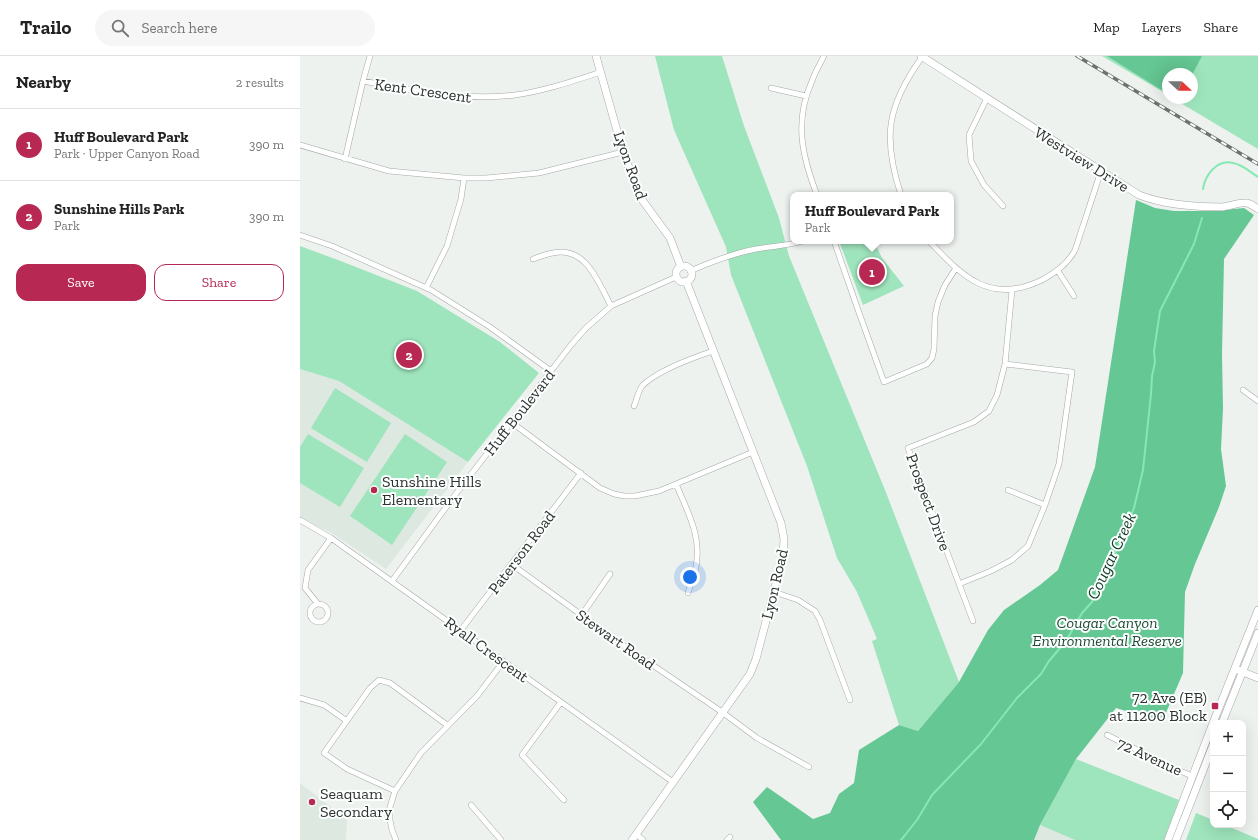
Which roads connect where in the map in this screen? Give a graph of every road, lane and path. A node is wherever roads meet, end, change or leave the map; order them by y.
1 (370, 56) edge
2 (596, 56) edge
3 (824, 56) edge
4 (921, 56) edge
5 (601, 72) junction
6 (363, 81) junction
7 (771, 88) dead end
8 (806, 96) junction
9 (987, 98) junction
10 (300, 145) edge
11 (623, 152) junction
12 (345, 159) junction
13 (1101, 171) junction
14 (464, 178) junction
15 (816, 192) edge
16 (900, 192) edge
17 (1004, 206) dead end
18 (1258, 209) edge
19 (300, 236) edge
20 (790, 243) edge
21 (835, 244) edge
22 (932, 244) edge
23 (533, 259) dead end
24 (681, 267) junction
25 (956, 268) junction
26 (690, 271) junction
27 (1058, 271) junction
28 (676, 277) junction
29 (686, 281) junction
30 (426, 288) junction
31 (1012, 290) junction
32 (1074, 296) dead end
33 (611, 306) junction
34 (713, 351) junction
35 (1004, 364) junction
36 (551, 371) junction
37 (1243, 390) dead end
38 (1258, 401) edge
39 (634, 406) dead end
40 (511, 422) junction
41 (753, 452) junction
42 (581, 473) junction
43 (676, 484) junction
44 (1008, 490) dead end
45 (1045, 505) junction
46 (300, 520) edge
47 (330, 538) junction
48 (511, 564) junction
49 (610, 574) dead end
50 (392, 581) junction
51 (958, 584) junction
52 (774, 592) junction
53 (688, 593) dead end
54 (318, 604) dead end
55 (1258, 610) edge
56 (581, 616) junction
57 (973, 621) dead end
58 (461, 630) junction
59 (1258, 633) edge
60 (503, 662) junction
61 (1235, 669) junction
62 (1242, 672) junction
63 (1258, 678) edge
64 (300, 698) edge
65 (850, 700) dead end
66 (561, 702) junction
67 (722, 712) junction
68 (1214, 720) edge
69 (1223, 720) edge
70 (347, 721) junction
71 (447, 725) junction
72 (1210, 731) edge
73 (1107, 735) dead end
74 (1210, 753) edge
75 (809, 767) dead end
76 (1192, 776) junction
77 (672, 782) junction
78 (395, 791) junction
79 (564, 800) dead end
80 (471, 805) dead end
81 (634, 837) edge
82 (396, 840) edge
83 (501, 840) edge
84 (642, 840) edge
85 (1168, 840) edge
86 (1176, 840) edge

1 - 6 street
2 - 5 street, Lyon Road
3 - 8 street
4 - 9 street, Westview Drive
4 - 16 street
5 - 6 street, Kent Crescent
5 - 11 street, Lyon Road
6 - 12 street
7 - 8 street
8 - 15 street
9 - 13 street, Westview Drive
9 - 17 street
10 - 12 street
11 - 14 street
11 - 24 street, Lyon Road
12 - 14 street
13 - 18 street, Westview Drive
13 - 27 street
14 - 30 street
19 - 30 street
20 - 26 street
21 - 25 street
22 - 25 street
23 - 33 street
24 - 26 street
24 - 28 street
25 - 31 street
26 - 29 street
27 - 31 street
27 - 32 street
28 - 29 street
28 - 33 street, Huff Boulevard
29 - 34 street, Lyon Road
30 - 36 street
31 - 35 street, Prospect Drive
33 - 36 street, Huff Boulevard
34 - 39 street
34 - 41 street, Lyon Road
35 - 45 street
35 - 51 street, Prospect Drive
36 - 40 street, Huff Boulevard
37 - 38 street
40 - 42 street
40 - 50 street, Huff Boulevard
41 - 43 street
41 - 52 street, Lyon Road
42 - 43 street
42 - 48 street, Paterson Road
43 - 53 street
44 - 45 street
45 - 51 street
46 - 47 street, Ryall Crescent
47 - 50 street, Ryall Crescent
47 - 54 street
48 - 56 street, Stewart Road
48 - 58 street, Paterson Road
49 - 56 street
50 - 58 street, Ryall Crescent
51 - 57 street, Prospect Drive
52 - 65 street
52 - 67 street, Lyon Road
55 - 61 street, 72 Avenue
56 - 67 street, Stewart Road
58 - 60 street, Ryall Crescent
59 - 62 street
60 - 66 street, Ryall Crescent
60 - 71 street
61 - 62 street
61 - 68 street, 72 Avenue
62 - 63 street
62 - 69 street
64 - 70 street
66 - 77 street, Ryall Crescent
66 - 79 street
67 - 75 street, Stewart Road
67 - 77 street, Lyon Road
70 - 71 street
70 - 78 street
71 - 78 street
72 - 76 street, 72 Avenue
73 - 76 street, 72 Avenue
74 - 86 street, 72 Avenue
76 - 85 street, 72 Avenue
77 - 81 street, Lyon Road
78 - 82 street
80 - 83 street
81 - 84 street

